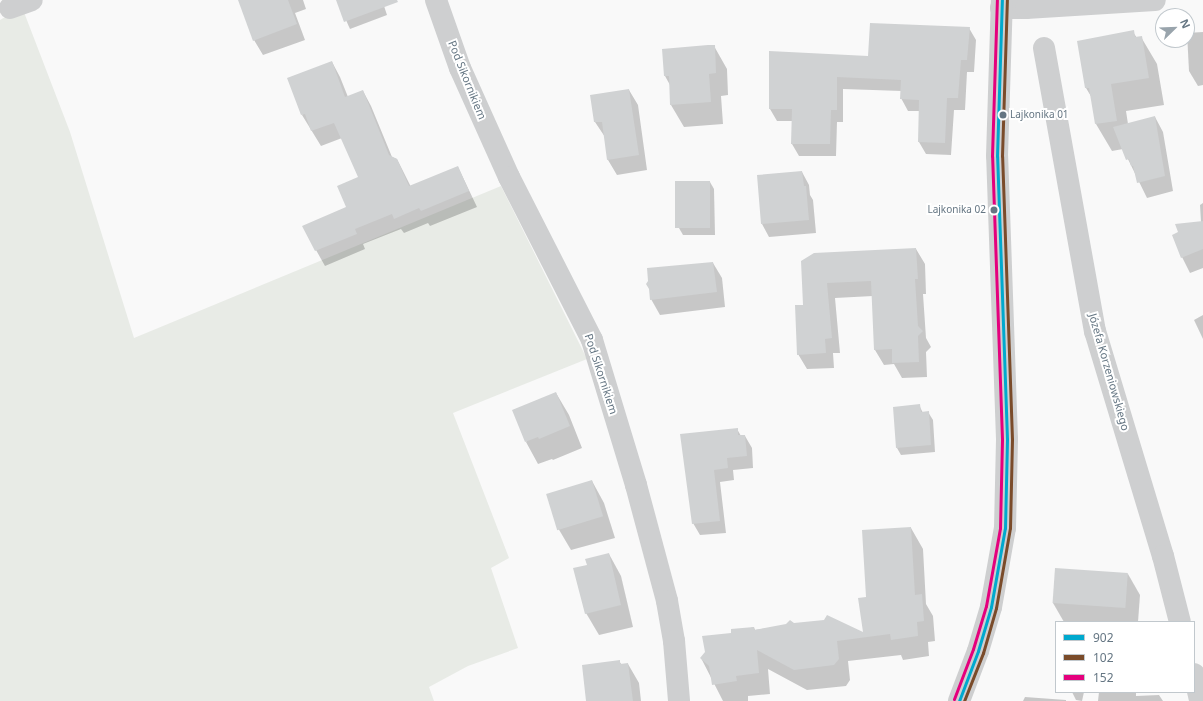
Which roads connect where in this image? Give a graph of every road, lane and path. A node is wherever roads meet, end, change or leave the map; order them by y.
1 (32, 0) edge
2 (436, 0) edge
3 (1155, 0) edge
4 (1001, 4) edge
5 (10, 8) dead end
6 (1044, 48) dead end
7 (1180, 621) edge
8 (1195, 678) edge
9 (679, 701) edge
10 (959, 701) edge
11 (1200, 701) edge

1 - 5 street
2 - 9 street, Pod Sikornikiem
3 - 4 street
4 - 10 street
6 - 7 street, Józefa Korzeniowskiego
8 - 11 street

